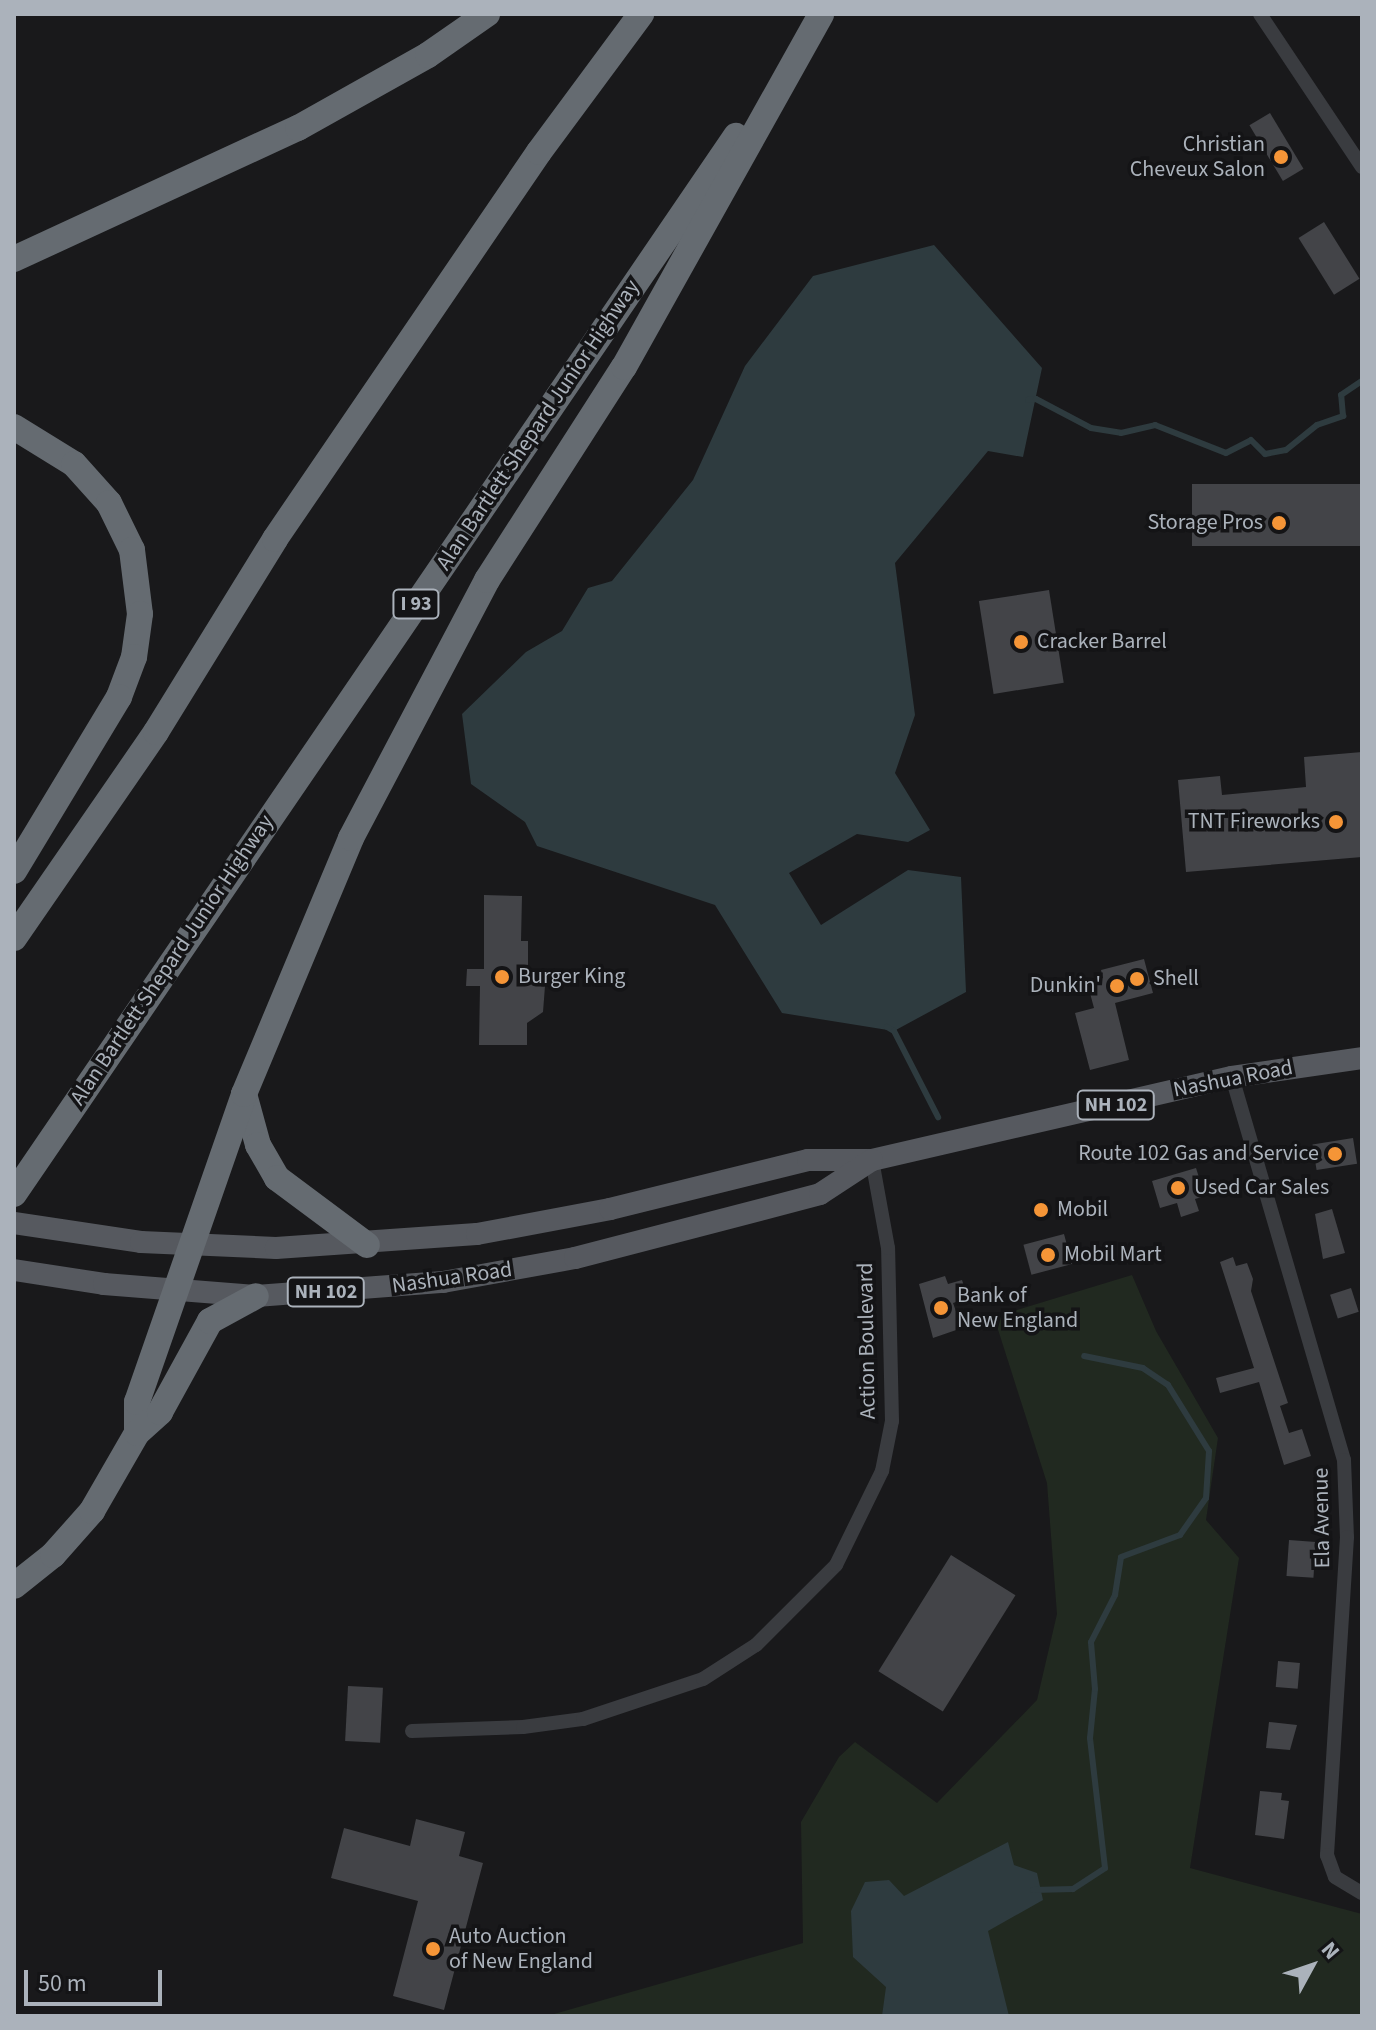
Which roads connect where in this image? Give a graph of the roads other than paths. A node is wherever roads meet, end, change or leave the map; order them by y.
1 (487, 14) edge
2 (641, 14) edge
3 (820, 14) edge
4 (1260, 14) edge
5 (1362, 167) edge
6 (14, 259) edge
7 (14, 427) edge
8 (14, 871) edge
9 (14, 938) edge
10 (1362, 1058) edge
11 (1232, 1077) junction
12 (244, 1094) junction
13 (872, 1160) junction
14 (14, 1194) edge
15 (14, 1223) edge
16 (367, 1245) junction
17 (190, 1246) junction
18 (19, 1271) edge
19 (175, 1291) junction
20 (256, 1296) junction
21 (137, 1433) junction
22 (14, 1586) edge
23 (412, 1731) dead end
24 (1362, 1893) edge

1 - 6 highway
2 - 9 highway
3 - 12 highway
3 - 14 highway, Alan Bartlett Shepard Junior Highway / I 93
4 - 5 street
7 - 8 highway
10 - 11 main road, Nashua Road / NH 102
11 - 13 main road, Nashua Road / NH 102
11 - 24 street, Ela Avenue
12 - 16 highway
12 - 17 highway
13 - 16 main road, Nashua Road / NH 102
13 - 20 main road, Nashua Road / NH 102
13 - 23 street, Action Boulevard
15 - 17 main road, Nashua Road / NH 102
16 - 17 main road, Nashua Road / NH 102
17 - 19 highway
18 - 19 main road, Nashua Road / NH 102
19 - 20 main road, Nashua Road / NH 102
19 - 21 highway
20 - 21 highway
21 - 22 highway

